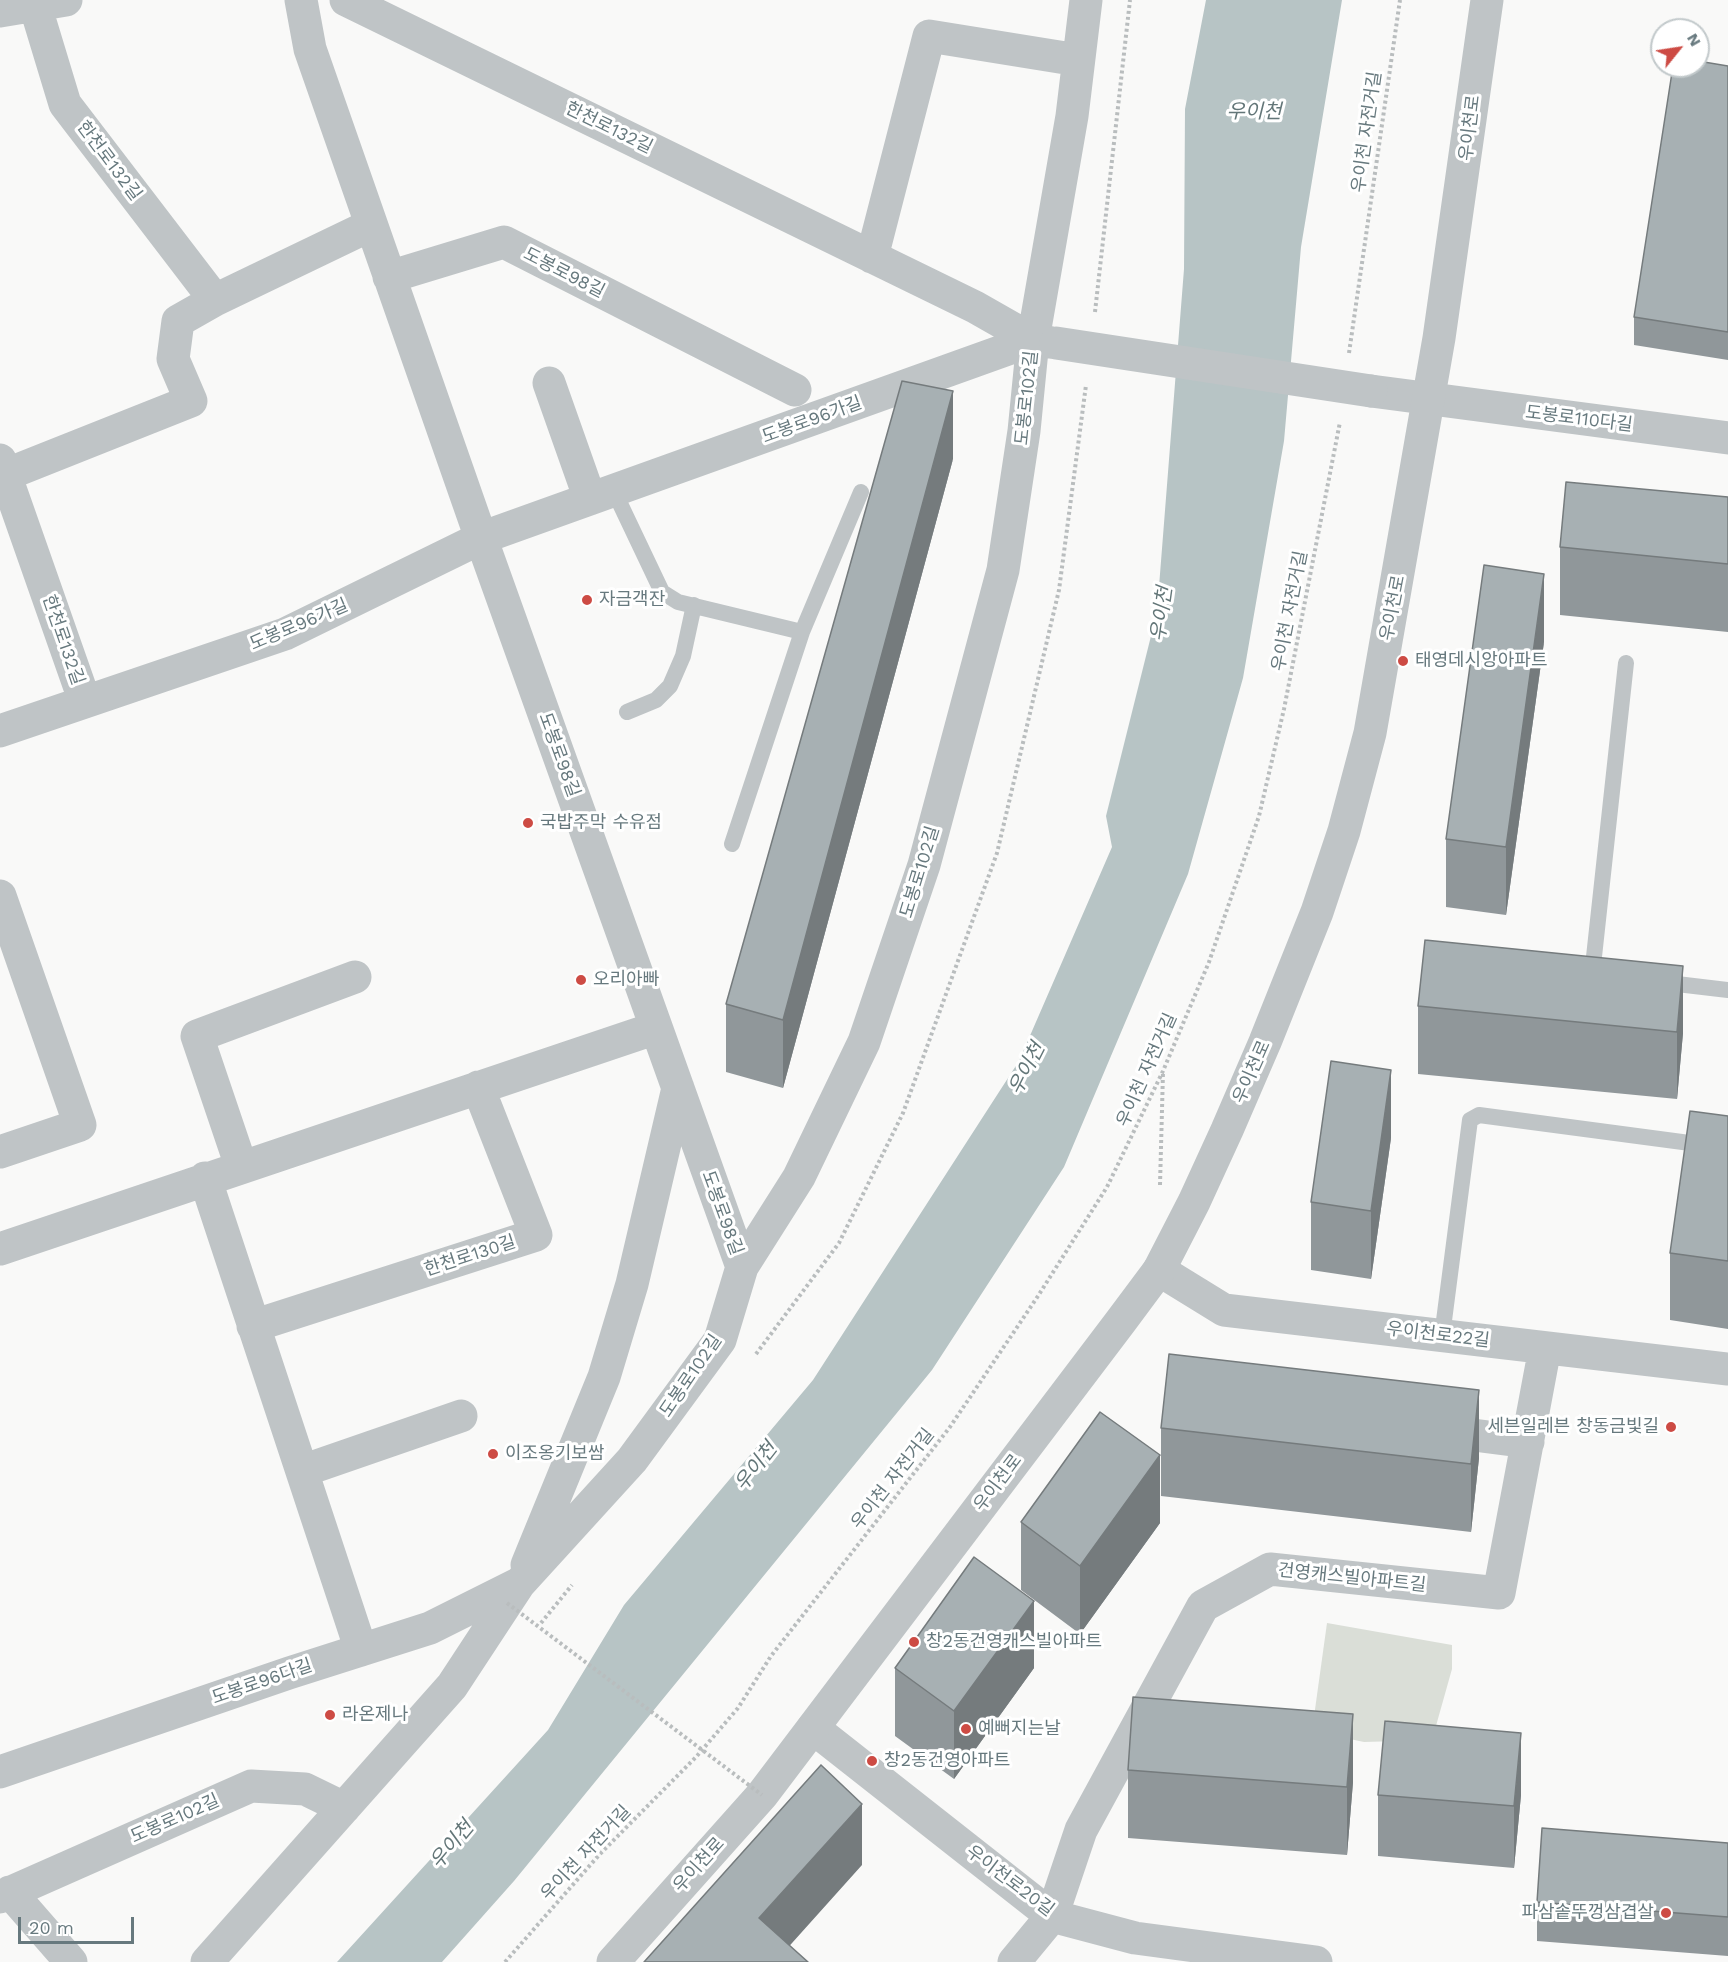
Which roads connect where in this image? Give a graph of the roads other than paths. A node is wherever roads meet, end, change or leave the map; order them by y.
1 (301, 0) edge
2 (346, 0) edge
3 (1086, 0) edge
4 (1487, 0) edge
5 (50, 3) edge
6 (0, 11) edge
7 (1078, 60) junction
8 (371, 225) junction
9 (872, 257) junction
10 (389, 277) junction
11 (215, 300) junction
12 (1044, 342) junction
13 (549, 383) dead end
14 (795, 390) dead end
15 (1429, 400) junction
16 (1728, 438) edge
17 (3, 468) edge
18 (861, 492) dead end
19 (602, 495) junction
20 (481, 538) junction
21 (694, 605) junction
22 (802, 632) junction
23 (1626, 663) dead end
24 (85, 702) junction
25 (627, 712) dead end
26 (0, 731) edge
27 (732, 844) dead end
28 (0, 897) edge
29 (355, 977) dead end
30 (1615, 977) edge
31 (1649, 981) edge
32 (1728, 990) edge
33 (656, 1028) junction
34 (478, 1087) junction
35 (678, 1088) junction
36 (1728, 1148) edge
37 (0, 1152) edge
38 (242, 1166) junction
39 (205, 1178) junction
40 (0, 1249) edge
41 (742, 1268) junction
42 (1158, 1270) junction
43 (254, 1326) junction
44 (1442, 1336) junction
45 (1545, 1348) junction
46 (1728, 1369) edge
47 (461, 1416) dead end
48 (1409, 1427) edge
49 (1528, 1442) junction
50 (302, 1471) junction
51 (513, 1593) junction
52 (361, 1650) junction
53 (813, 1728) junction
54 (0, 1772) edge
55 (344, 1808) junction
56 (5, 1895) edge
57 (1052, 1916) junction
58 (71, 1962) edge
59 (207, 1962) edge
60 (613, 1962) edge
61 (1014, 1962) edge
62 (1316, 1962) edge

1 - 8 street, 도봉로98길
2 - 9 street, 한천로132길
3 - 7 street, 도봉로102길
4 - 15 street, 우이천로
5 - 6 street, 한천로132길
5 - 11 street, 한천로132길
7 - 9 street
7 - 12 street, 도봉로102길
8 - 10 street, 도봉로98길
8 - 11 street
9 - 12 street, 한천로132길
10 - 14 street, 도봉로98길
10 - 20 street, 도봉로98길
11 - 17 street, 한천로132길
12 - 15 street, 도봉로110다길, bridge
12 - 19 street, 도봉로96가길
12 - 41 street, 도봉로102길
13 - 19 street
15 - 16 street, 도봉로110다길
15 - 42 street, 우이천로
17 - 24 street, 한천로132길
18 - 22 lane
19 - 20 street, 도봉로96가길
19 - 21 lane
20 - 24 street, 도봉로96가길
20 - 33 street, 도봉로98길
21 - 22 lane
21 - 25 lane
22 - 27 lane
23 - 30 lane
24 - 26 street, 도봉로96가길
28 - 37 street
29 - 38 street
31 - 32 lane
33 - 34 street
33 - 35 street, 도봉로98길
34 - 38 street
34 - 43 street, 한천로130길
35 - 41 street, 도봉로98길
35 - 51 street, 도봉로102길
36 - 44 lane
38 - 39 street
39 - 40 street
39 - 43 street
41 - 51 street, 도봉로102길
42 - 44 street, 우이천로22길
42 - 53 street, 우이천로
43 - 50 street
44 - 45 street, 우이천로22길
45 - 46 street, 우이천로22길
45 - 49 street, 건영캐스빌아파트길
47 - 50 street
48 - 49 street
49 - 57 street, 건영캐스빌아파트길
50 - 52 street
51 - 52 street, 도봉로96다길
51 - 55 street, 도봉로102길
52 - 54 street, 도봉로96다길
53 - 57 street, 우이천로20길
53 - 60 street, 우이천로
55 - 56 street, 도봉로102길
55 - 59 street, 도봉로102길
56 - 58 street, 도봉로102길
57 - 61 street
57 - 62 street, 우이천로20길

